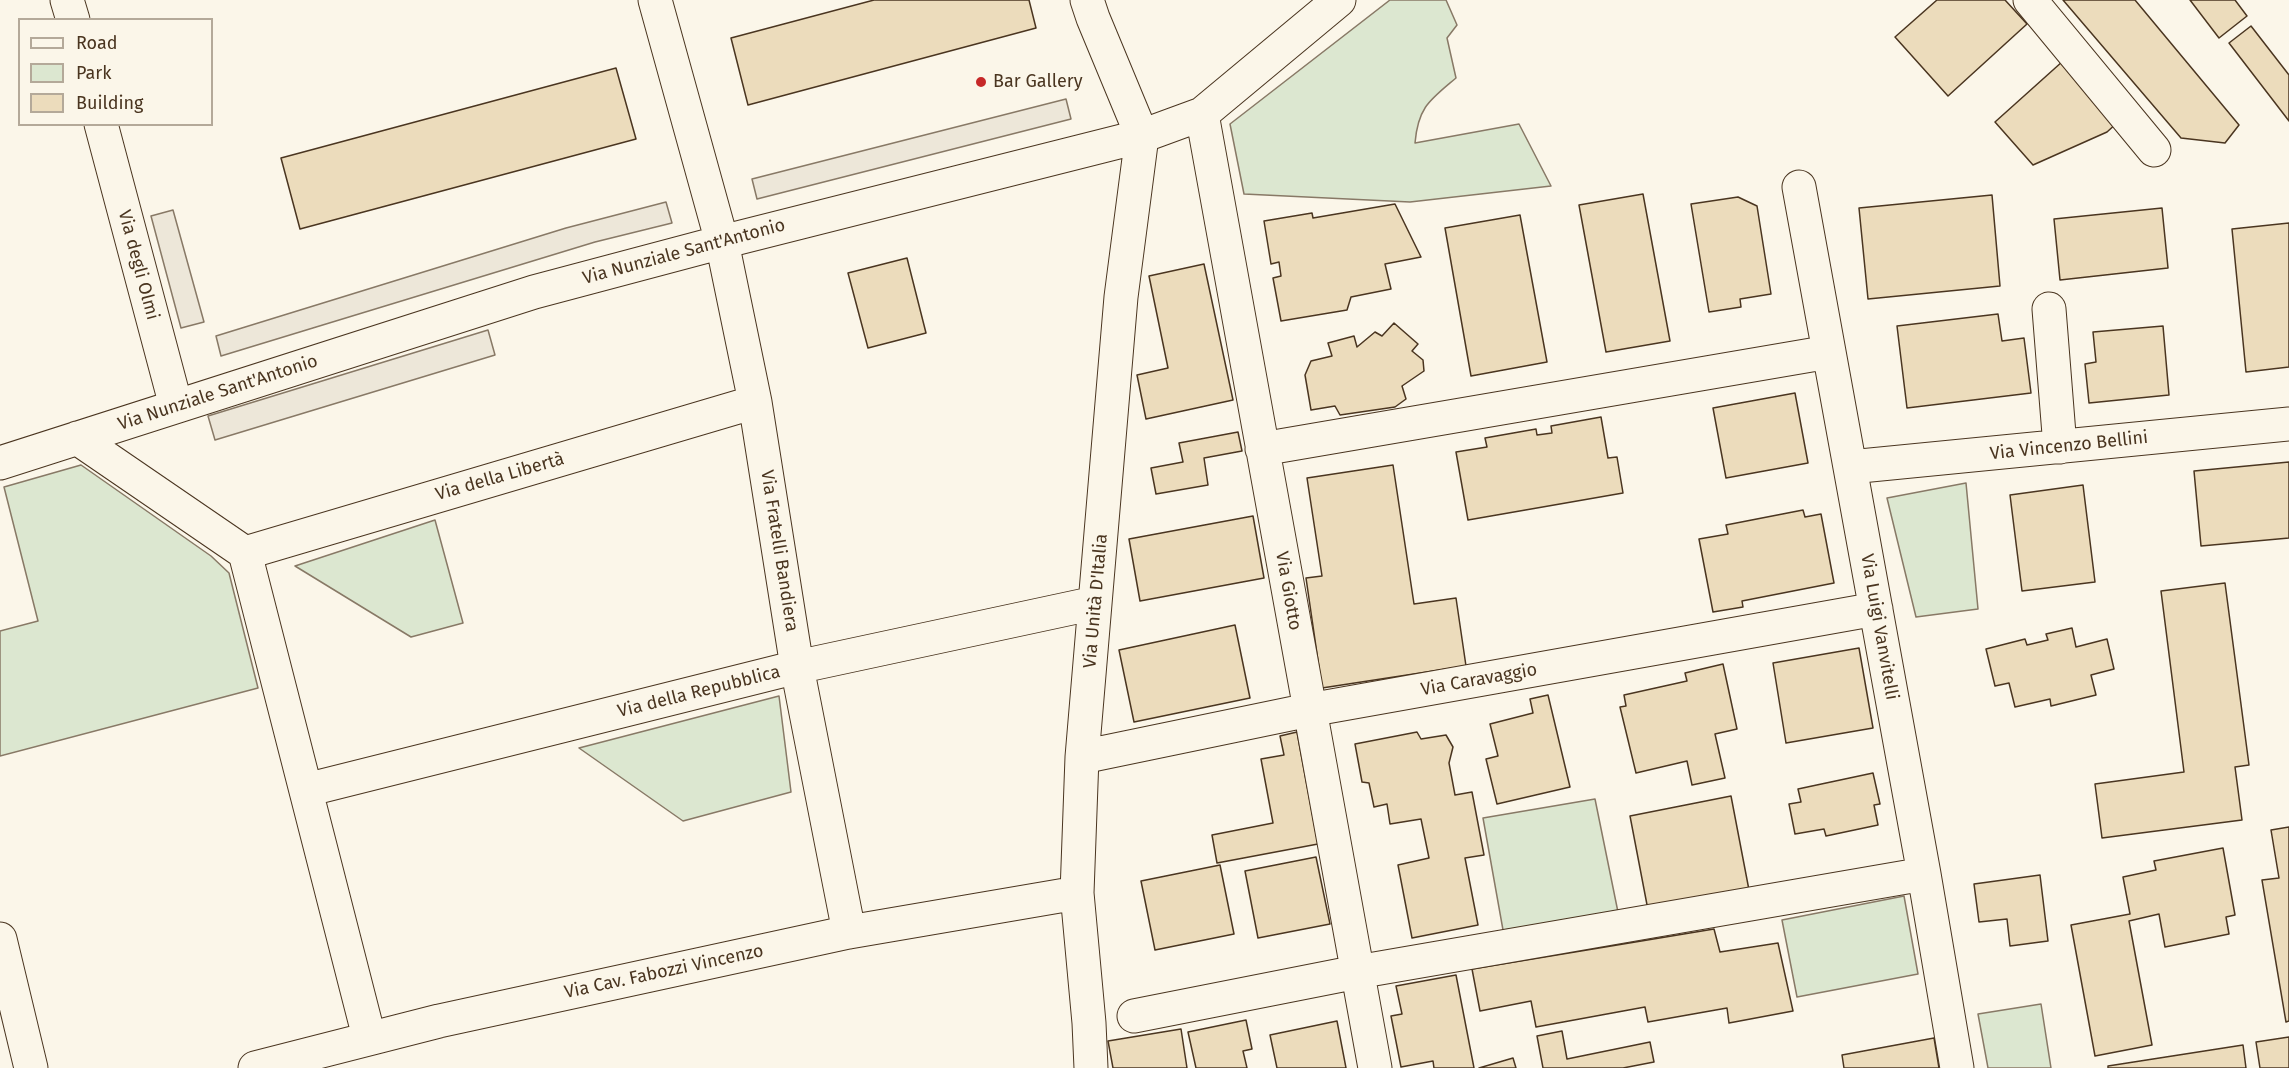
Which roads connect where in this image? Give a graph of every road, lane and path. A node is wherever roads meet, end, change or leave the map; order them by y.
1 (68, 0) edge
2 (655, 0) edge
3 (1087, 0) edge
4 (1340, 0) edge
5 (2030, 0) edge
6 (72, 18) edge
7 (1202, 114) junction
8 (102, 126) edge
9 (1142, 136) junction
10 (2154, 150) dead end
11 (1799, 187) dead end
12 (722, 242) junction
13 (2049, 309) dead end
14 (1829, 352) junction
15 (755, 402) junction
16 (176, 406) junction
17 (2289, 424) edge
18 (77, 438) junction
19 (2060, 447) junction
20 (1262, 449) junction
21 (0, 463) edge
22 (1850, 467) junction
23 (245, 553) junction
24 (1095, 603) junction
25 (1876, 609) junction
26 (797, 667) junction
27 (1310, 710) junction
28 (1082, 757) junction
29 (306, 790) junction
30 (1924, 874) junction
31 (1077, 893) junction
32 (849, 932) junction
33 (0, 939) edge
34 (1357, 972) junction
35 (1134, 1016) dead end
36 (369, 1037) junction
37 (31, 1068) edge
38 (255, 1068) edge
39 (1091, 1068) edge
40 (1375, 1068) edge
41 (1957, 1068) edge

1 - 6 street
2 - 12 street, Via Fratelli Bandiera
3 - 9 street
4 - 7 street, Via Nunziale Sant'Antonio
5 - 10 street
7 - 9 street, Via Nunziale Sant'Antonio
7 - 20 street, Via Giotto
8 - 16 street, Via degli Olmi
9 - 12 street, Via Nunziale Sant'Antonio
9 - 24 street, Via Unità D'Italia
11 - 14 street, Via Luigi Vanvitelli
12 - 15 street, Via Fratelli Bandiera
12 - 16 street, Via Nunziale Sant'Antonio
13 - 19 street
14 - 20 street
14 - 22 street, Via Luigi Vanvitelli
15 - 23 street, Via della Libertà
15 - 26 street, Via Fratelli Bandiera
16 - 18 street, Via Nunziale Sant'Antonio
17 - 19 street, Via Vincenzo Bellini
18 - 21 street, Via Nunziale Sant'Antonio
18 - 23 street
19 - 22 street, Via Vincenzo Bellini
20 - 27 street, Via Giotto
22 - 25 street, Via Luigi Vanvitelli
23 - 29 street
24 - 26 street, Via della Repubblica
24 - 28 street, Via Unità D'Italia
25 - 27 street, Via Caravaggio
25 - 30 street, Via Luigi Vanvitelli
26 - 29 street, Via della Repubblica
26 - 32 street, Via Fratelli Bandiera
27 - 28 street, Via Caravaggio
27 - 34 street, Via Giotto
28 - 31 street, Via Unità D'Italia
29 - 36 street
30 - 34 street
30 - 41 street, Via Luigi Vanvitelli
31 - 32 street, Via Cav. Fabozzi Vincenzo
31 - 39 street, Via Unità D'Italia
32 - 36 street, Via Cav. Fabozzi Vincenzo
33 - 37 street
34 - 35 street
34 - 40 street, Via Giotto
36 - 38 street, Via Cav. Fabozzi Vincenzo

